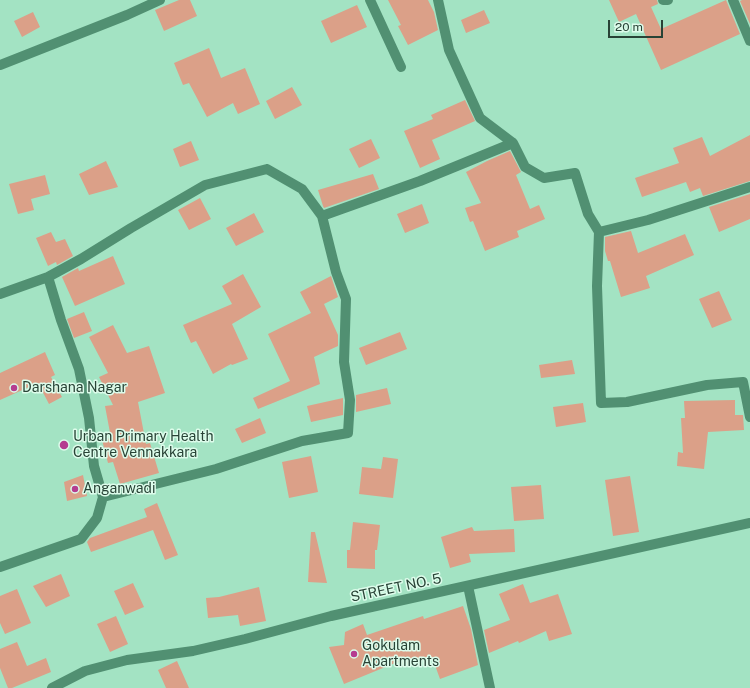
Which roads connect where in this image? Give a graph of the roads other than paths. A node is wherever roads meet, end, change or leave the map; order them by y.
1 (160, 0) edge
2 (370, 0) edge
3 (438, 0) edge
4 (663, 0) edge
5 (668, 0) edge
6 (733, 0) edge
7 (750, 41) edge
8 (0, 65) edge
9 (401, 67) dead end
10 (513, 143) junction
11 (750, 187) edge
12 (322, 216) junction
13 (599, 232) junction
14 (48, 277) junction
15 (0, 294) edge
16 (750, 417) edge
17 (103, 497) junction
18 (750, 523) edge
19 (0, 567) edge
20 (468, 586) junction
21 (52, 688) edge
22 (490, 688) edge

1 - 8 street
2 - 9 street
3 - 10 street
4 - 5 street
6 - 7 street
10 - 12 street
10 - 13 street
11 - 13 street
12 - 14 street
12 - 17 street
13 - 16 street
14 - 15 street
14 - 17 street
17 - 19 street
18 - 20 street, STREET NO. 5
20 - 21 street, STREET NO. 5
20 - 22 street

